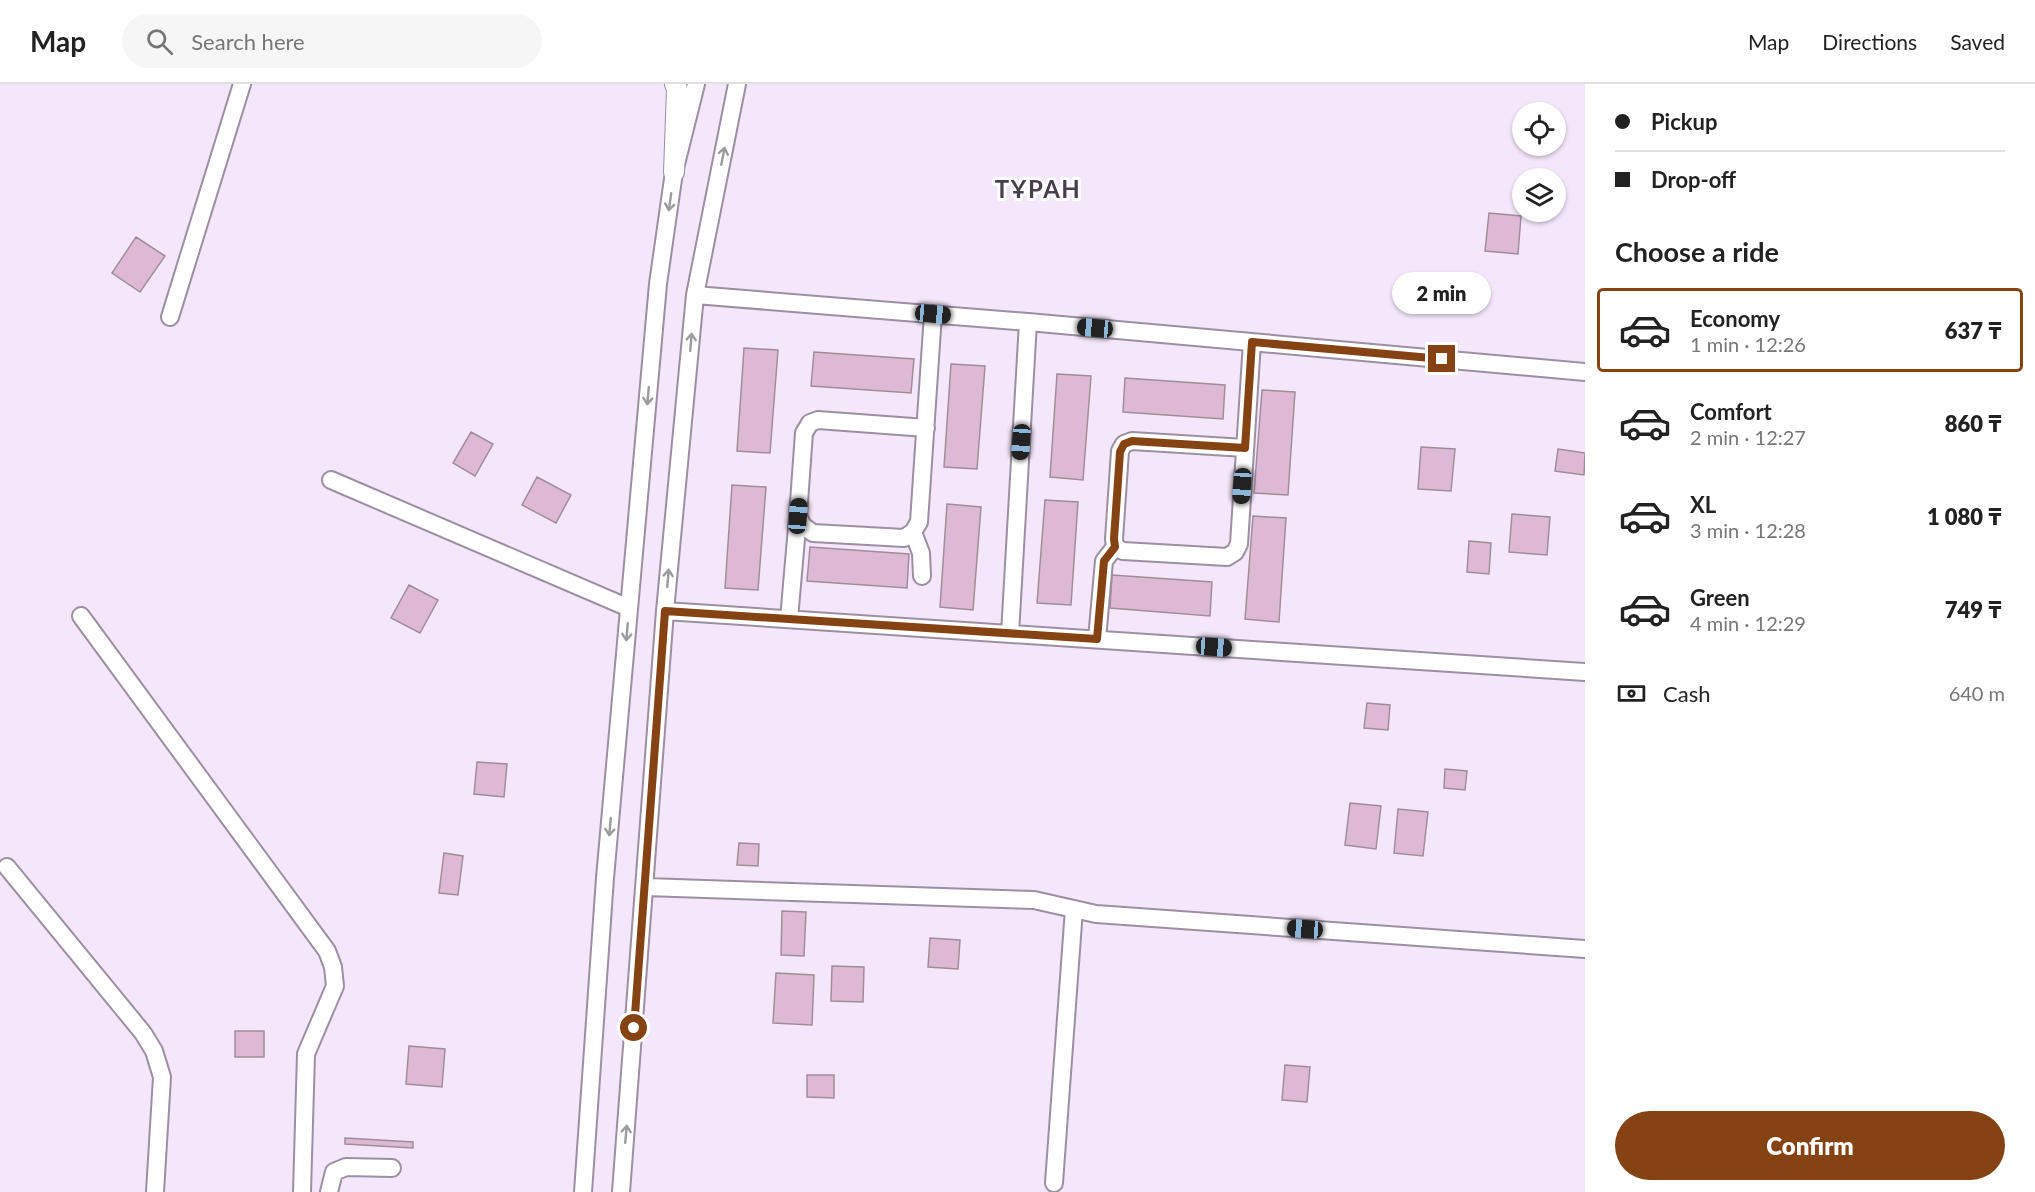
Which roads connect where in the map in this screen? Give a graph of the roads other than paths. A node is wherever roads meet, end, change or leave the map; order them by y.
1 (242, 84) edge
2 (675, 84) edge
3 (696, 84) edge
4 (737, 84) edge
5 (674, 172) junction
6 (695, 295) junction
7 (933, 314) junction
8 (170, 316) dead end
9 (1028, 322) junction
10 (1252, 342) junction
11 (1585, 372) edge
12 (926, 428) junction
13 (1245, 448) junction
14 (331, 480) dead end
15 (798, 516) junction
16 (913, 532) junction
17 (1115, 547) junction
18 (922, 576) dead end
19 (629, 608) junction
20 (665, 611) junction
21 (81, 616) dead end
22 (789, 619) junction
23 (1010, 634) junction
24 (1097, 639) junction
25 (1585, 672) edge
26 (7, 867) dead end
27 (646, 887) junction
28 (1074, 909) junction
29 (1585, 949) edge
30 (392, 1168) dead end
31 (1054, 1183) dead end
32 (154, 1192) edge
33 (302, 1192) edge
34 (329, 1192) edge
35 (583, 1192) edge
36 (621, 1192) edge

1 - 8 street
2 - 5 main road
3 - 5 street
6 -> 4 street
5 -> 19 street
6 - 7 street
20 -> 6 street
7 - 9 street
7 - 12 street
9 - 10 street
9 - 23 street
10 - 11 street
10 - 13 street
12 - 15 street
12 - 16 street
13 - 17 street
13 - 17 street
14 - 19 street
15 - 16 street
15 - 22 street
16 - 18 street
17 - 24 street
19 -> 35 street
20 - 22 street
20 - 27 street
21 - 33 street
22 - 23 street
23 - 24 street
24 - 25 street
26 - 32 street
27 - 28 street
36 -> 27 street
28 - 29 street
28 - 31 street
30 - 34 street

